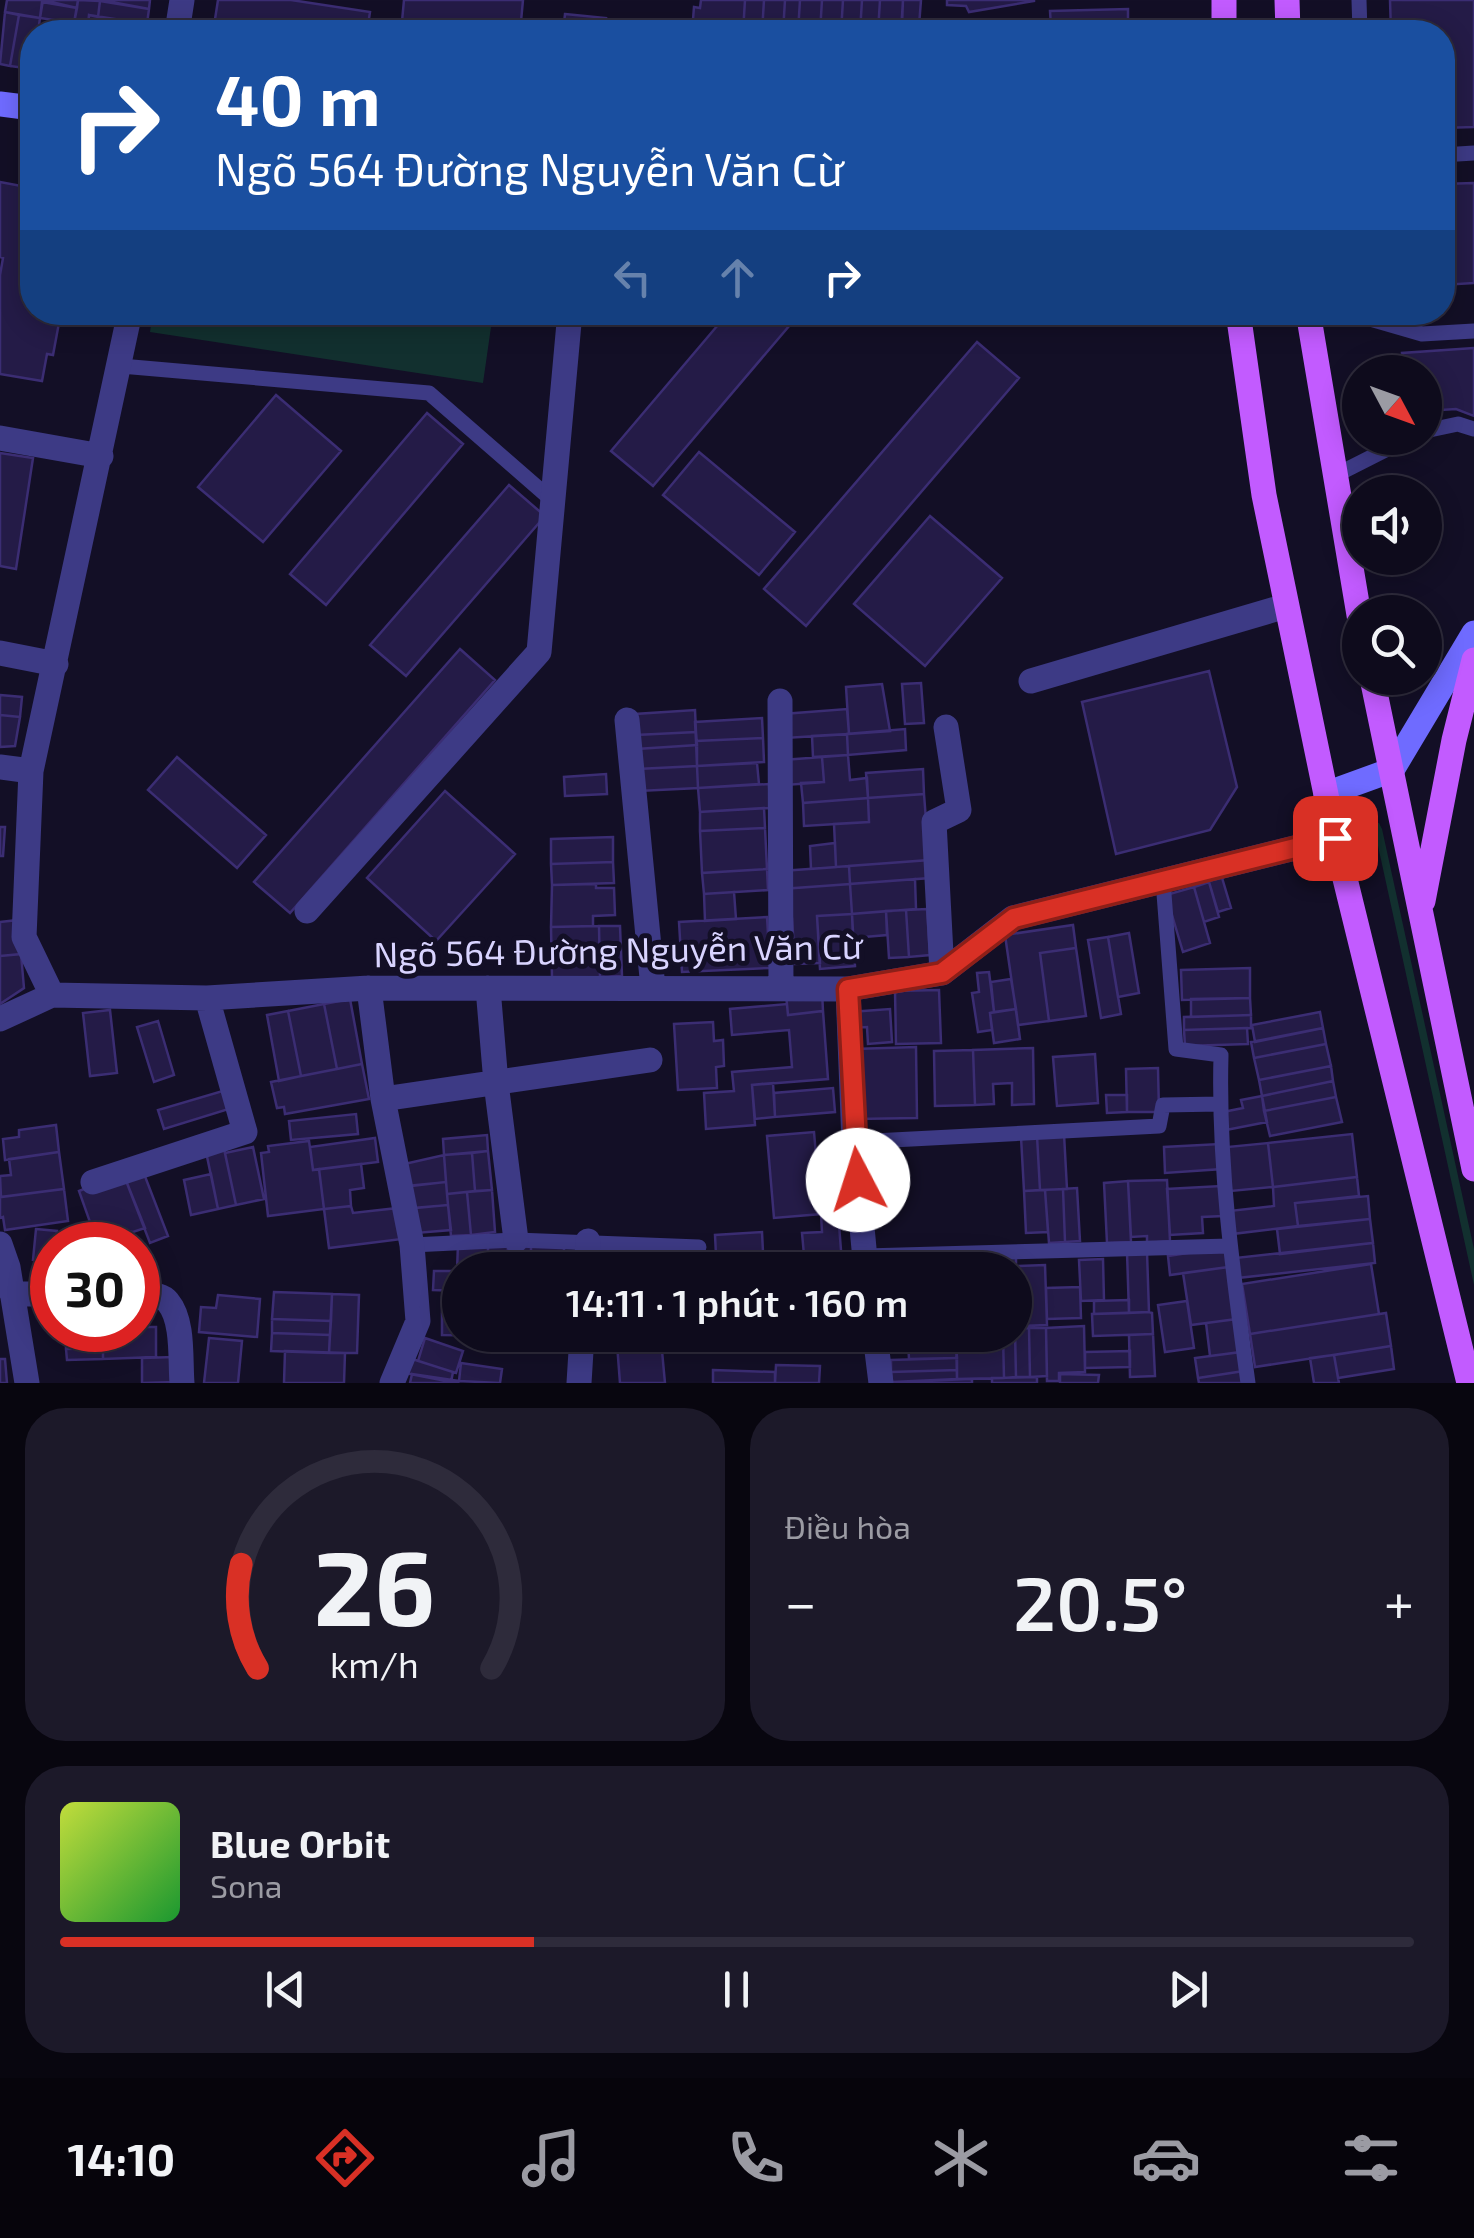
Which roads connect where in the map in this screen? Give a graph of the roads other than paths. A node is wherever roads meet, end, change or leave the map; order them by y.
1 (128, 325) edge
2 (569, 325) edge
3 (1240, 325) edge
4 (1310, 325) edge
5 (1391, 325) edge
6 (1474, 331) edge
7 (121, 366) junction
8 (1442, 427) edge
9 (1474, 429) edge
10 (0, 438) edge
11 (1375, 455) edge
12 (101, 456) junction
13 (1334, 476) junction
14 (553, 501) junction
15 (1355, 595) edge
16 (1286, 606) junction
17 (1474, 633) edge
18 (0, 652) edge
19 (1474, 660) edge
20 (56, 664) junction
21 (1031, 681) dead end
22 (1376, 695) edge
23 (780, 701) dead end
24 (627, 720) dead end
25 (946, 727) dead end
26 (0, 767) edge
27 (1392, 770) junction
28 (31, 771) junction
29 (1326, 794) junction
30 (1335, 838) junction
31 (1163, 881) junction
32 (308, 911) dead end
33 (1421, 911) junction
34 (942, 973) junction
35 (369, 988) junction
36 (488, 988) junction
37 (653, 988) junction
38 (782, 988) junction
39 (848, 989) junction
40 (52, 995) junction
41 (206, 998) junction
42 (0, 1019) edge
43 (650, 1060) dead end
44 (496, 1082) junction
45 (383, 1099) junction
46 (1220, 1104) junction
47 (854, 1142) junction
48 (1474, 1169) edge
49 (93, 1182) dead end
50 (516, 1240) junction
51 (588, 1241) junction
52 (0, 1244) edge
53 (412, 1245) junction
54 (1230, 1246) junction
55 (700, 1247) dead end
56 (587, 1252) edge
57 (864, 1252) edge
58 (1032, 1255) edge
59 (12, 1294) junction
60 (30, 1294) edge
61 (160, 1297) edge
62 (581, 1352) edge
63 (877, 1352) edge
64 (27, 1383) edge
65 (182, 1383) edge
66 (392, 1383) edge
67 (579, 1383) edge
68 (881, 1383) edge
69 (1248, 1383) edge
70 (1469, 1383) edge

1 - 7 street
2 - 14 street
3 - 16 main road
4 - 13 main road
5 - 6 lane
7 - 12 street
7 - 14 lane
8 - 9 lane
10 - 12 street
11 - 13 lane
12 - 20 street
13 - 15 main road
14 - 32 street
16 - 21 street
16 - 29 main road
17 - 27 main road
18 - 20 street
19 - 33 main road
20 - 28 street
22 - 27 main road
23 - 38 street
24 - 37 street
25 - 34 street
26 - 28 street
27 - 29 main road
27 - 33 main road
28 - 40 street
29 - 30 main road
30 - 31 street, Ngõ 564 Đường Nguyễn Văn Cừ
30 - 70 main road
31 - 34 street, Ngõ 564 Đường Nguyễn Văn Cừ
31 - 46 lane
33 - 48 main road
34 - 39 street, Ngõ 564 Đường Nguyễn Văn Cừ
35 - 36 street, Ngõ 564 Đường Nguyễn Văn Cừ
35 - 41 street, Ngõ 564 Đường Nguyễn Văn Cừ
35 - 45 street
36 - 37 street, Ngõ 564 Đường Nguyễn Văn Cừ
36 - 44 street
37 - 38 street, Ngõ 564 Đường Nguyễn Văn Cừ
38 - 39 street, Ngõ 564 Đường Nguyễn Văn Cừ
39 - 47 street
40 - 41 street, Ngõ 564 Đường Nguyễn Văn Cừ
40 - 42 street
41 - 49 street
43 - 44 street
44 - 45 street
44 - 50 street
45 - 53 street
46 - 47 lane
46 - 54 lane
47 - 57 street
50 - 51 lane
50 - 53 lane
51 - 55 lane
51 - 56 street
52 - 59 street
53 - 66 street
54 - 58 lane
54 - 69 lane
59 - 60 street
59 - 64 street
61 - 65 street
62 - 67 street
63 - 68 street

